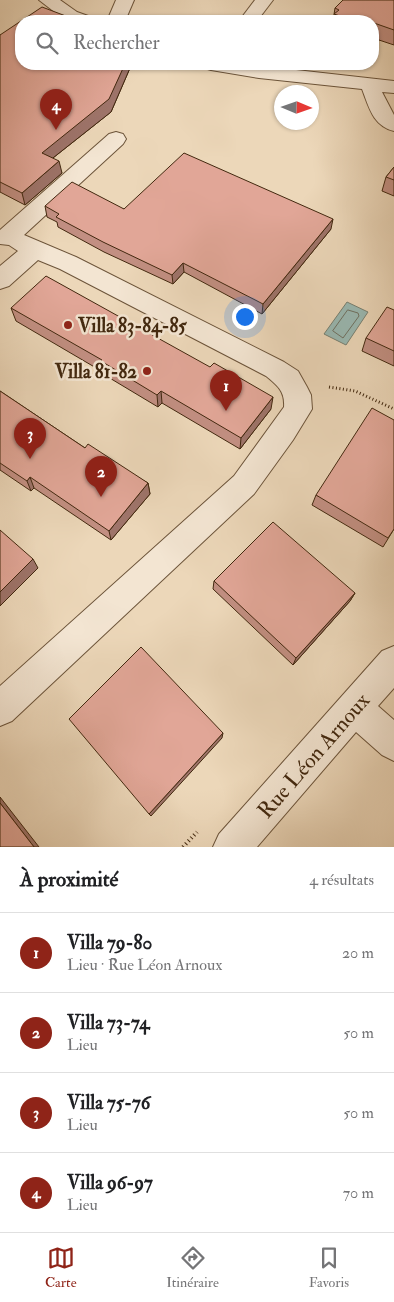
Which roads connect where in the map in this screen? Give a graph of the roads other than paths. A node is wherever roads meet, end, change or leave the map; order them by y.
1 (48, 0) edge
2 (125, 0) edge
3 (264, 0) edge
4 (70, 15) edge
5 (119, 15) edge
6 (253, 15) edge
7 (249, 70) edge
8 (370, 85) junction
9 (394, 86) edge
10 (394, 125) edge
11 (116, 139) dead end
12 (3, 237) edge
13 (35, 249) junction
14 (0, 280) edge
15 (394, 663) edge
16 (354, 708) junction
17 (0, 709) edge
18 (394, 743) edge
19 (232, 847) edge

1 - 4 street
2 - 5 street
3 - 6 street
7 - 8 street
8 - 9 street
8 - 10 street
11 - 12 street
12 - 13 street
13 - 14 street
13 - 17 street
15 - 16 street, Rue Léon Arnoux
16 - 18 street
16 - 19 street, Rue Léon Arnoux

